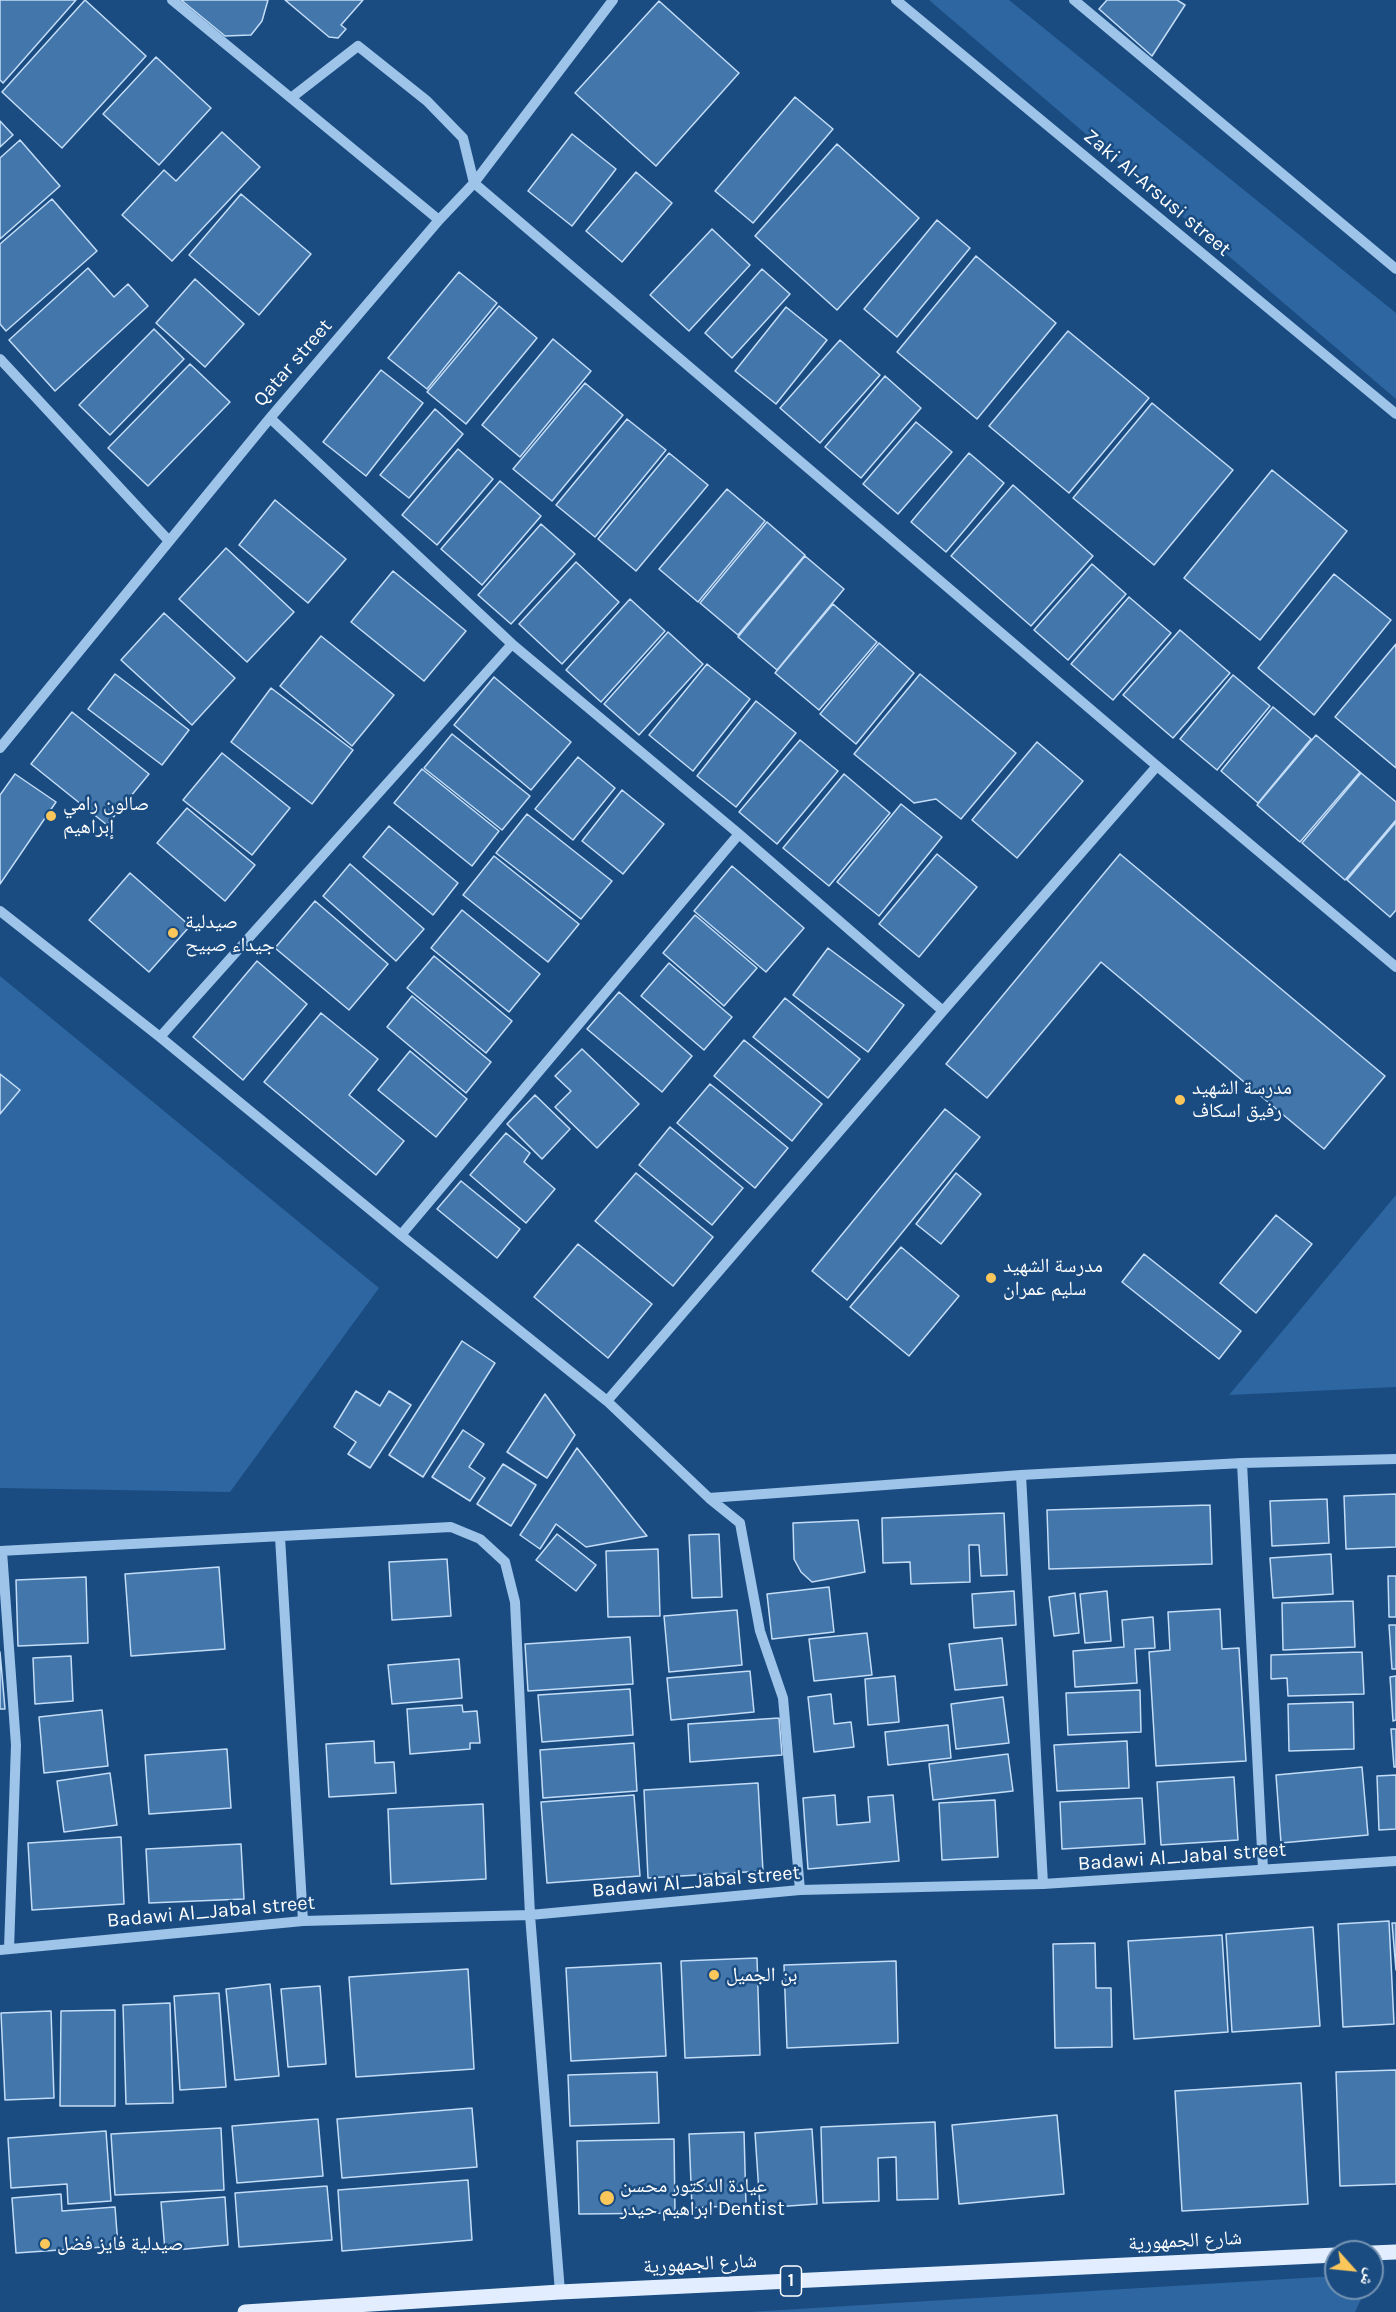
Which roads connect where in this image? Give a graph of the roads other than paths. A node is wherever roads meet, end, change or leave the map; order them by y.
1 (172, 0) edge
2 (613, 0) edge
3 (896, 0) edge
4 (1074, 0) edge
5 (291, 98) junction
6 (474, 183) junction
7 (439, 220) junction
8 (1396, 269) edge
9 (0, 359) edge
10 (1396, 414) edge
11 (270, 418) junction
12 (169, 541) junction
13 (512, 644) junction
14 (0, 748) edge
15 (1157, 766) junction
16 (739, 834) junction
17 (0, 911) edge
18 (1396, 967) edge
19 (943, 1011) junction
20 (160, 1036) junction
21 (401, 1235) junction
22 (607, 1401) junction
23 (1396, 1459) edge
24 (1242, 1463) junction
25 (1021, 1475) junction
26 (709, 1498) junction
27 (280, 1537) junction
28 (1, 1551) edge
29 (1396, 1862) edge
30 (1263, 1869) junction
31 (1043, 1884) junction
32 (800, 1890) junction
33 (531, 1915) junction
34 (303, 1921) junction
35 (5, 1950) edge
36 (1324, 2255) edge
37 (560, 2292) junction
38 (246, 2312) edge

1 - 5 street
2 - 6 street, Qatar street
3 - 10 street, Zaki Al-Arsusi street
4 - 8 street
5 - 6 street
5 - 7 street
6 - 7 street, Qatar street
6 - 15 street
7 - 11 street, Qatar street
9 - 12 street
11 - 12 street, Qatar street
11 - 13 street
12 - 14 street, Qatar street
13 - 16 street
13 - 20 street
15 - 18 street
15 - 19 street
16 - 19 street
16 - 21 street
17 - 20 street
19 - 22 street
20 - 21 street
21 - 22 street
22 - 26 street
23 - 24 street
24 - 25 street
24 - 30 street
25 - 26 street
25 - 31 street
26 - 32 street
27 - 28 street
27 - 33 street
27 - 34 street
28 - 35 street
29 - 30 street, Badawi Al_Jabal street
30 - 31 street, Badawi Al_Jabal street
31 - 32 street, Badawi Al_Jabal street
32 - 33 street, Badawi Al_Jabal street
33 - 34 street, Badawi Al_Jabal street
33 - 37 street
34 - 35 street, Badawi Al_Jabal street
36 - 37 main road, شارع الجمهورية / 1
37 - 38 main road, شارع الجمهورية / 1

